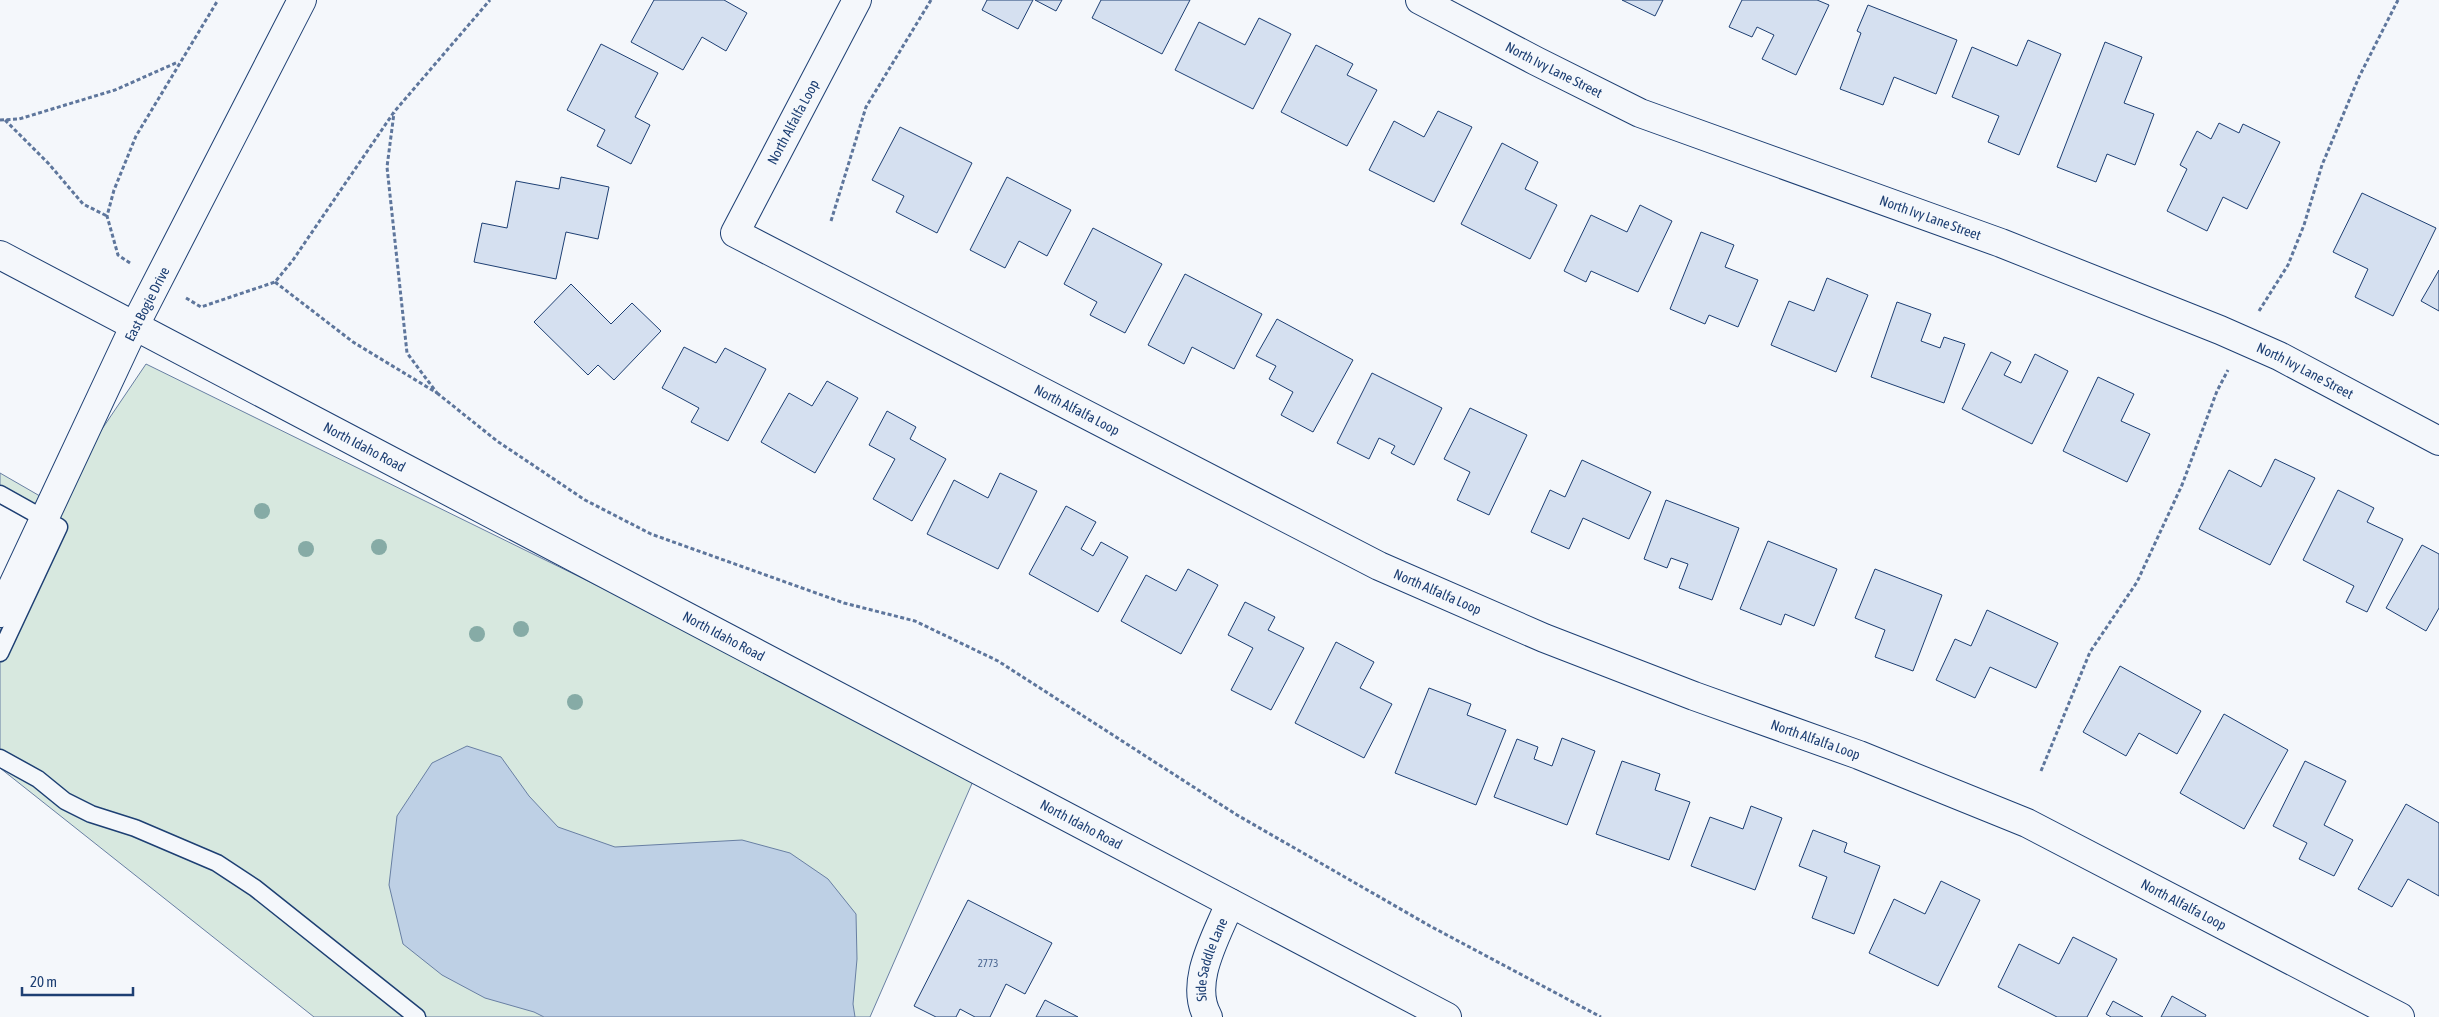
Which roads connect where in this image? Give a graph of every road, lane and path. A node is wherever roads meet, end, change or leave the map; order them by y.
1 (218, 0) edge
2 (302, 0) edge
3 (490, 0) edge
4 (857, 0) edge
5 (931, 0) edge
6 (1420, 0) edge
7 (2398, 0) edge
8 (179, 62) junction
9 (394, 112) junction
10 (0, 120) edge
11 (5, 120) junction
12 (107, 216) junction
13 (831, 222) dead end
14 (118, 255) dead end
15 (0, 256) edge
16 (275, 282) junction
17 (2266, 299) dead end
18 (201, 307) dead end
19 (134, 326) junction
20 (2217, 391) dead end
21 (437, 393) junction
22 (2439, 441) edge
23 (0, 494) edge
24 (44, 518) junction
25 (0, 613) edge
26 (0, 653) edge
27 (0, 758) edge
28 (2041, 771) dead end
29 (1230, 903) junction
30 (417, 1017) edge
31 (1208, 1017) edge
32 (1447, 1017) edge
33 (1601, 1017) edge
34 (2400, 1017) edge

1 - 8 path
2 - 19 street, East Bogie Drive
3 - 9 path
4 - 34 street, North Alfalfa Loop
5 - 13 path
6 - 22 street, North Ivy Lane Street
7 - 17 path
8 - 11 path
8 - 12 path
9 - 16 path
9 - 21 path
10 - 11 path
11 - 12 path
12 - 14 path
15 - 19 street, North Idaho Road
16 - 18 path
16 - 21 path
19 - 24 street, East Bogie Drive
19 - 29 street, North Idaho Road
20 - 28 path
21 - 33 path
23 - 24 lane
24 - 25 street, East Bogie Drive
24 - 26 lane
27 - 30 lane
29 - 31 street, Side Saddle Lane
29 - 32 street, North Idaho Road

